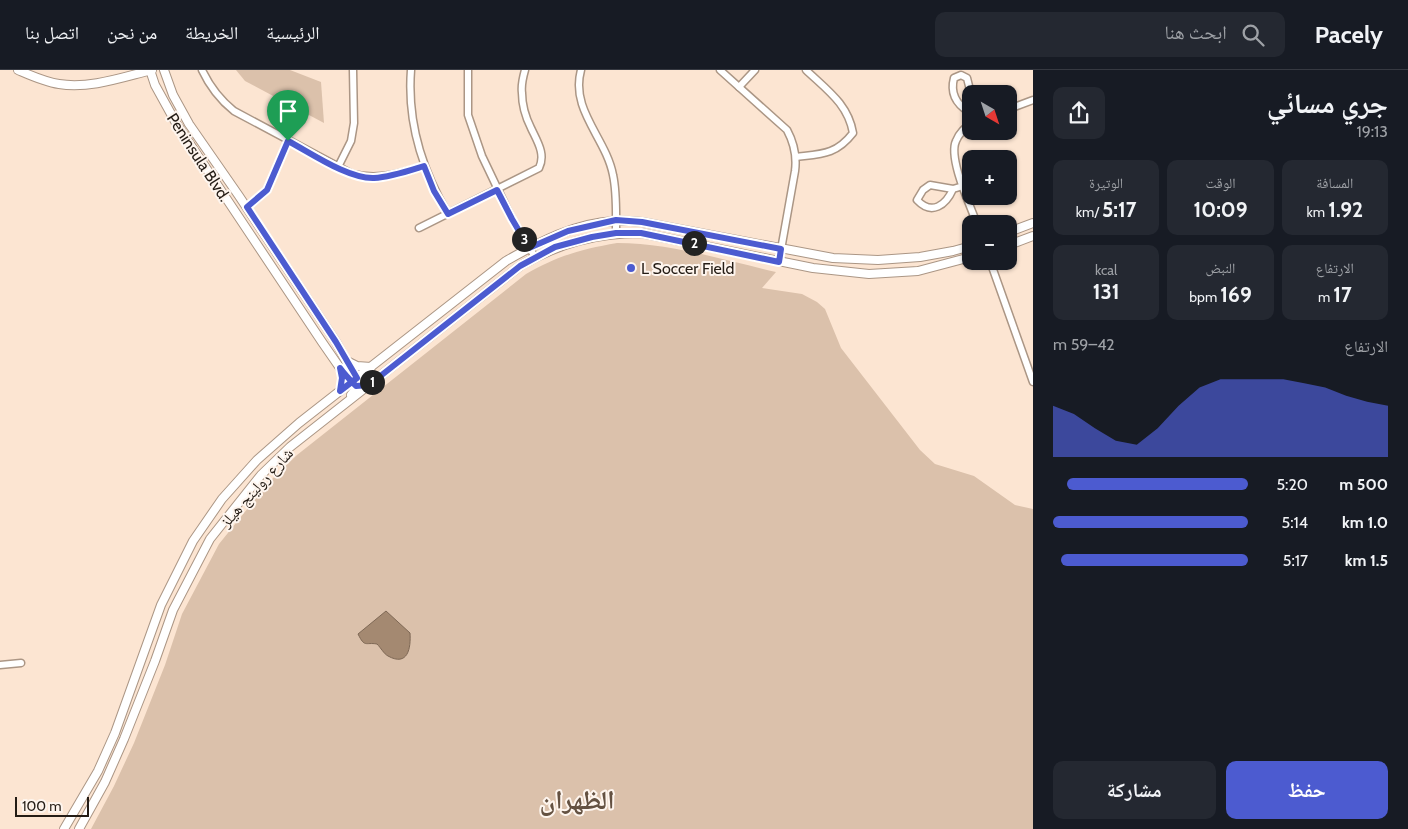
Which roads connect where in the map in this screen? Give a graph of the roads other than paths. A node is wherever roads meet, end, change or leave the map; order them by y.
1 (18, 70) edge
2 (151, 70) edge
3 (164, 70) edge
4 (202, 70) edge
5 (353, 70) edge
6 (411, 70) edge
7 (468, 70) edge
8 (525, 70) edge
9 (581, 70) edge
10 (720, 70) edge
11 (755, 70) edge
12 (806, 70) edge
13 (969, 85) edge
14 (739, 87) junction
15 (1033, 100) edge
16 (1018, 106) edge
17 (962, 107) edge
18 (962, 131) edge
19 (288, 141) junction
20 (796, 157) junction
21 (424, 166) junction
22 (338, 167) junction
23 (962, 183) edge
24 (962, 186) edge
25 (953, 189) junction
26 (497, 190) junction
27 (247, 207) junction
28 (448, 214) junction
29 (616, 220) junction
30 (1033, 224) edge
31 (419, 228) dead end
32 (1017, 229) edge
33 (616, 233) junction
34 (1033, 236) edge
35 (1017, 242) edge
36 (529, 248) junction
37 (962, 248) edge
38 (781, 249) junction
39 (535, 257) junction
40 (962, 259) edge
41 (779, 262) junction
42 (993, 270) edge
43 (440, 313) junction
44 (447, 324) junction
45 (347, 361) junction
46 (372, 367) junction
47 (340, 368) junction
48 (357, 380) junction
49 (1033, 382) edge
50 (369, 385) junction
51 (340, 391) junction
52 (346, 403) junction
53 (21, 663) dead end
54 (0, 665) edge
55 (64, 829) edge
56 (79, 829) edge

1 - 2 main road
2 - 47 main road, Peninsula Blvd.
3 - 27 main road, Peninsula Blvd.
4 - 19 street
5 - 22 street
6 - 21 street
7 - 26 street
8 - 26 street
9 - 29 street
10 - 14 street
11 - 14 street
12 - 20 street
13 - 17 street
14 - 20 street
15 - 16 street
18 - 23 street
19 - 22 street
19 - 27 street
20 - 38 street
21 - 22 street
21 - 28 street
24 - 25 street
25 - 25 street
26 - 28 street
26 - 36 street
27 - 45 main road, Peninsula Blvd.
28 - 31 street
29 - 33 street
29 - 36 main road, شارع رولينج هيلز
29 - 38 main road, شارع رولينج هيلز
30 - 32 main road
33 - 39 main road, شارع رولينج هيلز
33 - 41 main road, شارع رولينج هيلز
34 - 35 main road
36 - 39 street
36 - 43 main road, شارع رولينج هيلز
37 - 38 main road, شارع رولينج هيلز
38 - 41 street
39 - 44 main road, شارع رولينج هيلز
40 - 41 main road, شارع رولينج هيلز
42 - 49 street
43 - 44 main road
43 - 46 main road, شارع رولينج هيلز
44 - 50 main road, شارع رولينج هيلز
45 - 46 main road
45 - 48 main road, Peninsula Blvd.
46 - 48 main road, شارع رولينج هيلز
47 - 48 main road, Peninsula Blvd.
47 - 51 main road
48 - 50 main road
48 - 51 main road, شارع رولينج هيلز
48 - 52 main road
50 - 52 main road, شارع رولينج هيلز
51 - 55 main road, شارع رولينج هيلز
52 - 56 main road, شارع رولينج هيلز
53 - 54 street

